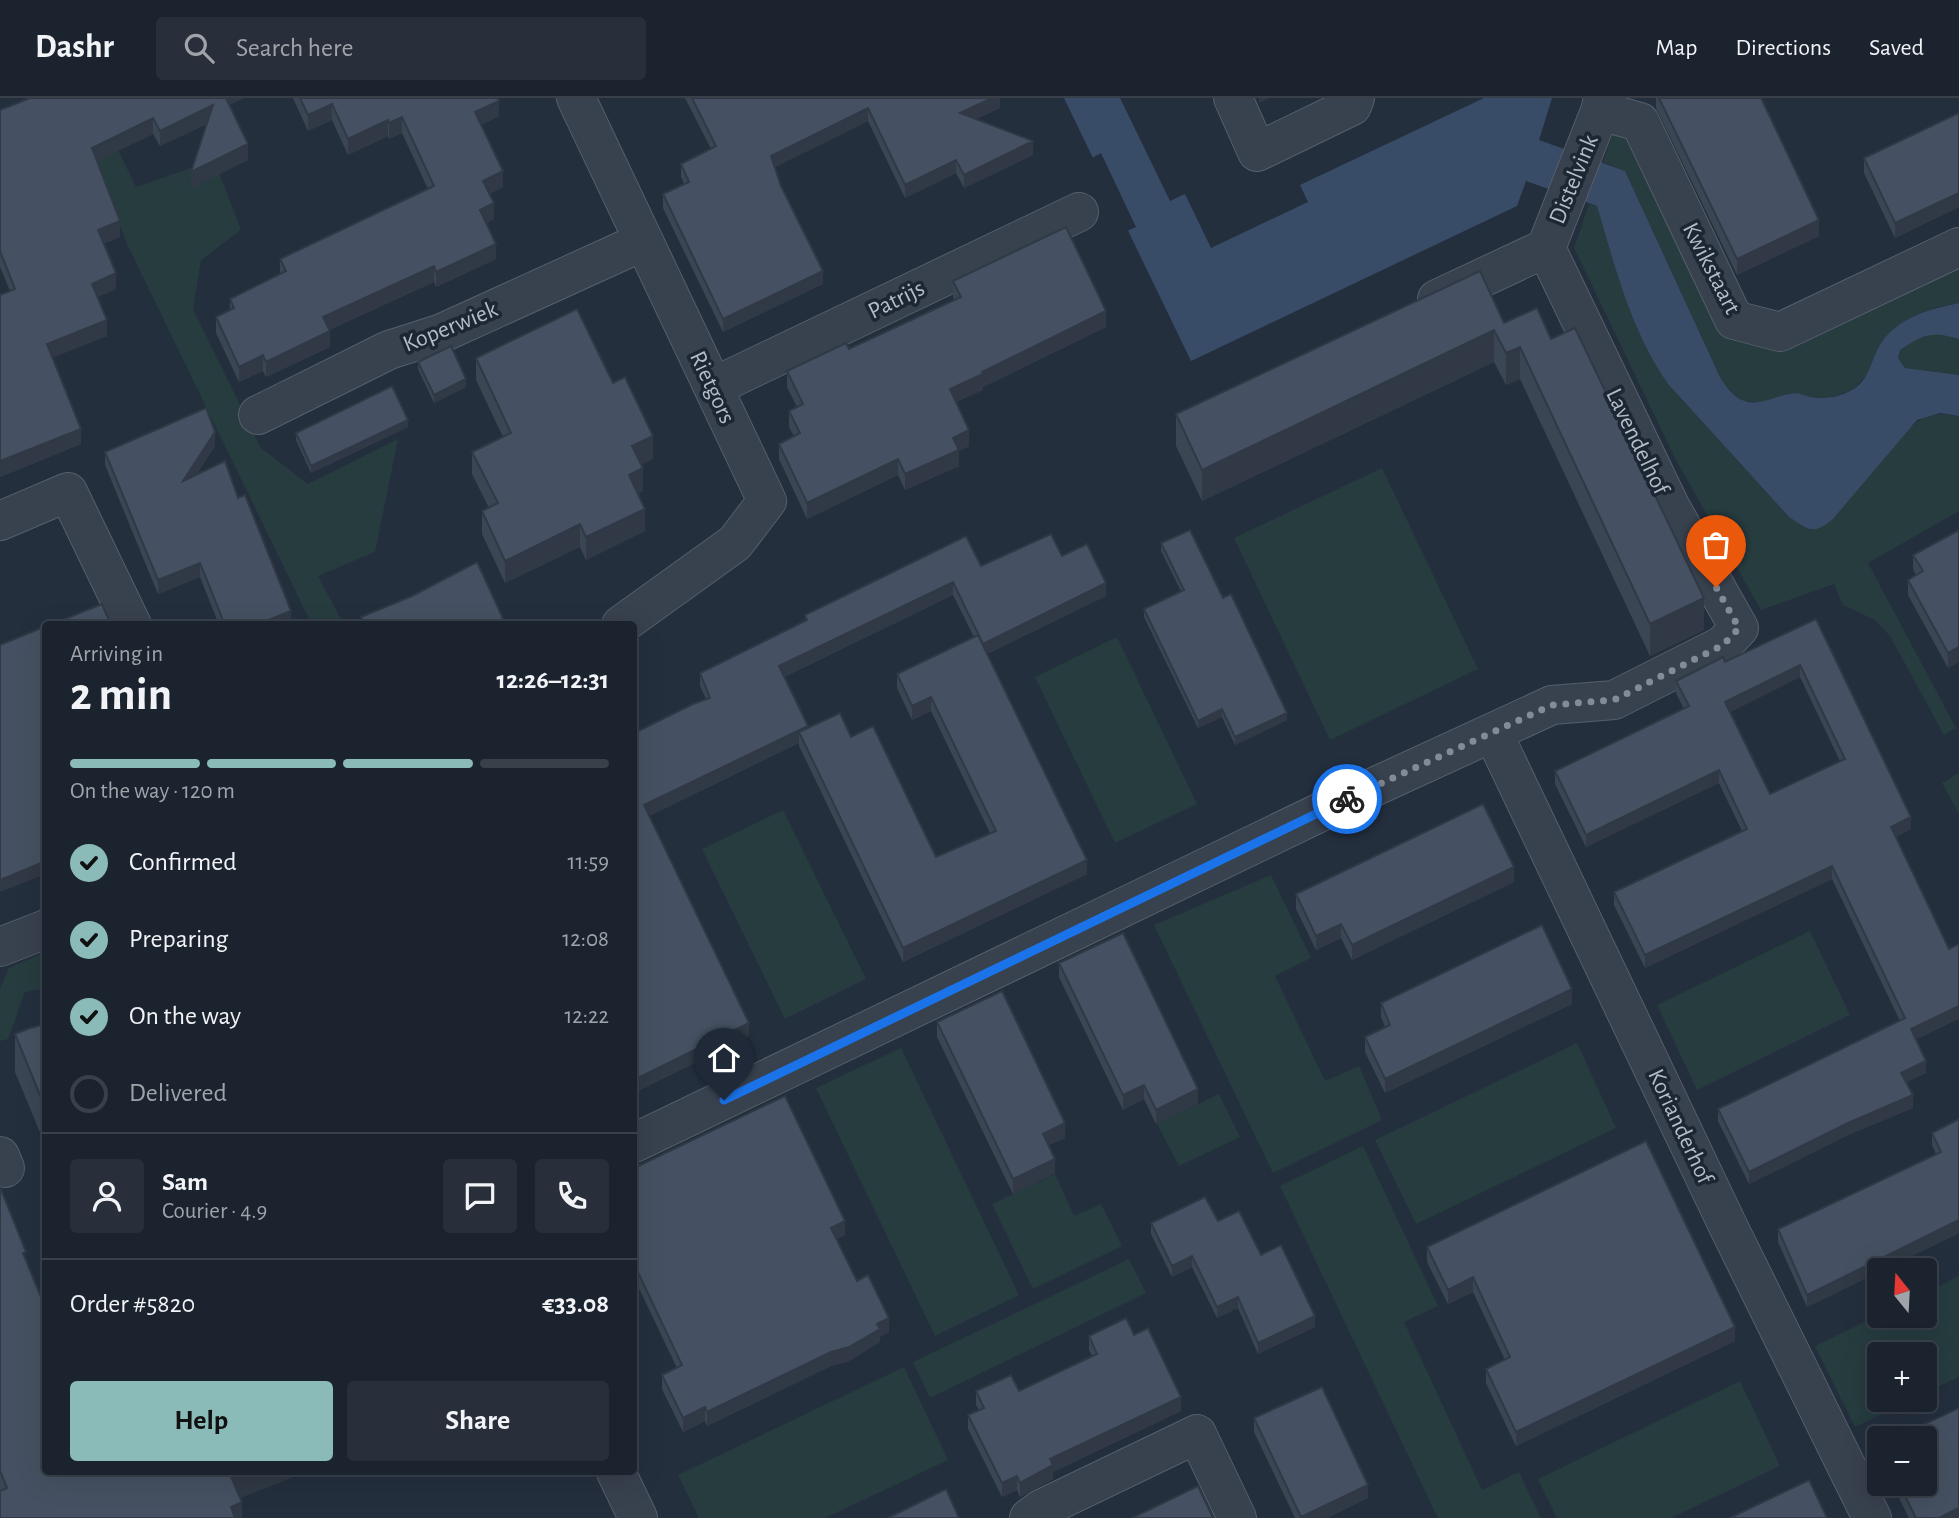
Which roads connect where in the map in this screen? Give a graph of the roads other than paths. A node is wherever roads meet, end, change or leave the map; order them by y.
1 (576, 98) edge
2 (1233, 98) edge
3 (1355, 98) edge
4 (1601, 104) edge
5 (1079, 212) dead end
6 (644, 241) junction
7 (1959, 247) edge
8 (1546, 248) junction
9 (1406, 313) edge
10 (713, 387) junction
11 (258, 415) dead end
12 (0, 520) edge
13 (130, 621) edge
14 (627, 621) edge
15 (1493, 733) junction
16 (42, 931) edge
17 (0, 947) edge
18 (637, 1142) edge
19 (617, 1475) edge
20 (638, 1518) edge
21 (1029, 1518) edge
22 (1237, 1518) edge
23 (1872, 1518) edge

1 - 6 street, Rietgors
2 - 3 street
4 - 7 street, Kwikstaart
4 - 8 street, Distelvink
5 - 10 street, Patrijs
6 - 10 street, Rietgors
6 - 11 street, Koperwiek
8 - 9 street
8 - 15 street, Lavendelhof
10 - 14 street, Rietgors
12 - 13 street
15 - 18 street, Lavendelhof
15 - 23 street, Korianderhof
16 - 17 street
19 - 20 street
21 - 22 street

